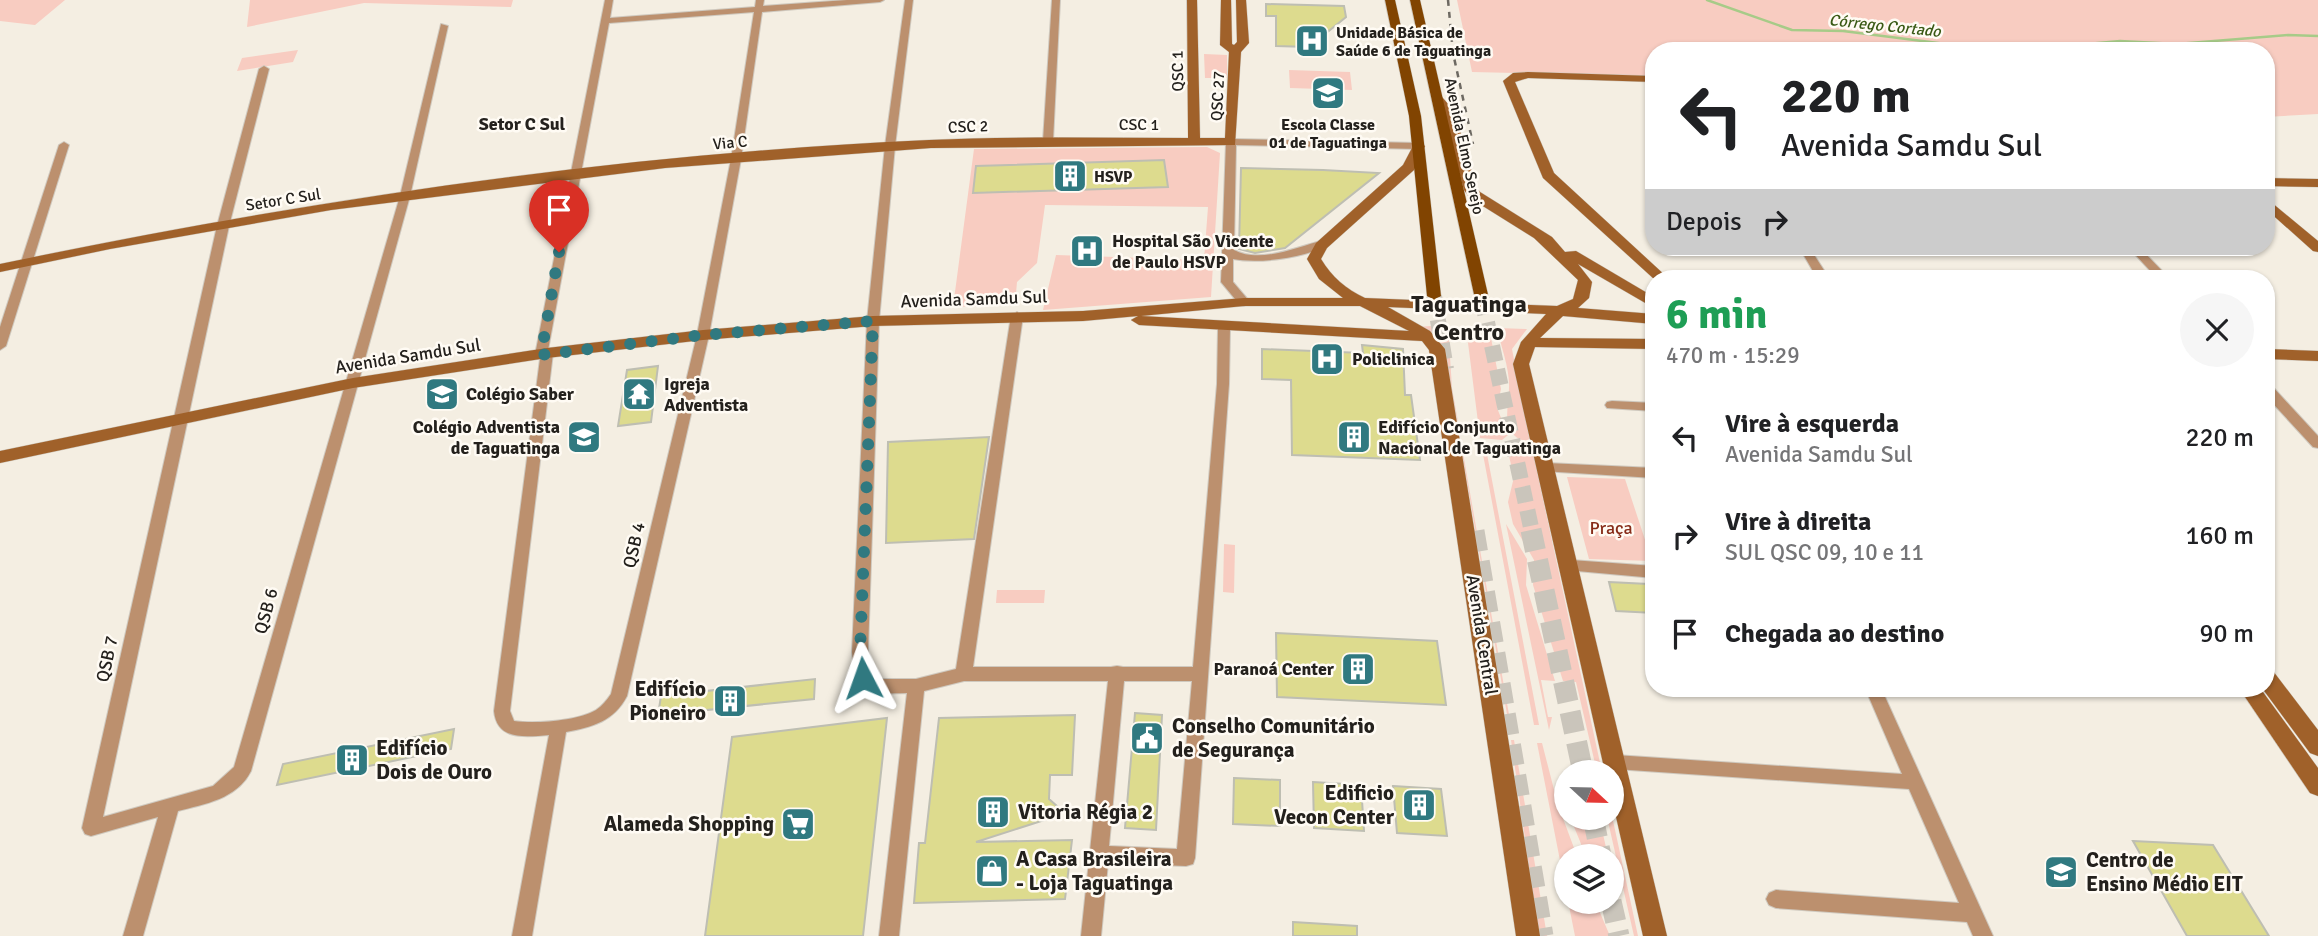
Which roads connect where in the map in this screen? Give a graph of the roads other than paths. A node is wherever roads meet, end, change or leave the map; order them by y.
1 (609, 0) edge
2 (880, 0) edge
3 (909, 0) edge
4 (1056, 0) edge
5 (1192, 0) edge
6 (1226, 0) edge
7 (1241, 0) edge
8 (1415, 0) edge
9 (1389, 1) edge
10 (759, 4) edge
11 (605, 21) junction
12 (444, 26) dead end
13 (1235, 51) junction
14 (264, 69) dead end
15 (1645, 79) edge
16 (1438, 100) junction
17 (1048, 141) junction
18 (1194, 142) junction
19 (1231, 142) junction
20 (64, 145) dead end
21 (890, 146) junction
22 (1419, 146) junction
23 (736, 159) junction
24 (573, 175) junction
25 (2275, 182) edge
26 (2318, 183) edge
27 (405, 196) junction
28 (2275, 210) edge
29 (223, 226) junction
30 (1539, 235) junction
31 (1324, 243) junction
32 (2318, 248) edge
33 (1227, 251) junction
34 (2142, 256) edge
35 (29, 261) junction
36 (0, 268) edge
37 (1652, 270) edge
38 (2155, 270) edge
39 (1434, 296) tunnel mouth
40 (1482, 299) tunnel mouth
41 (1645, 299) edge
42 (1244, 302) junction
43 (1364, 302) junction
44 (1561, 309) junction
45 (1017, 316) junction
46 (1083, 316) junction
47 (1645, 318) edge
48 (873, 321) junction
49 (1224, 327) junction
50 (703, 335) junction
51 (1429, 336) junction
52 (1529, 342) junction
53 (1645, 344) edge
54 (0, 346) edge
55 (544, 354) junction
56 (2275, 354) edge
57 (2318, 356) edge
58 (353, 383) junction
59 (2275, 398) edge
60 (1612, 405) dead end
61 (1645, 407) edge
62 (180, 417) junction
63 (2318, 444) edge
64 (0, 457) edge
65 (1547, 468) junction
66 (1645, 473) edge
67 (1571, 566) junction
68 (1645, 571) edge
69 (1117, 672) junction
70 (964, 674) junction
71 (1198, 674) junction
72 (916, 686) junction
73 (2275, 689) edge
74 (1877, 697) edge
75 (2255, 697) edge
76 (559, 726) junction
77 (2289, 744) junction
78 (2317, 745) edge
79 (1615, 760) edge
80 (1624, 763) edge
81 (1915, 782) junction
82 (2318, 786) edge
83 (1624, 801) edge
84 (172, 806) junction
85 (1099, 854) junction
86 (1776, 899) dead end
87 (1973, 913) junction
88 (133, 936) edge
89 (522, 936) edge
90 (889, 936) edge
91 (1091, 936) edge
92 (1528, 936) edge
93 (1655, 936) edge
94 (1983, 936) edge

1 - 11 street
2 - 10 street
3 - 21 street
4 - 17 street
5 - 18 main road, QSC 1
6 - 13 main road, QSC 27
7 - 13 main road, QSC 27
8 - 16 main road, Avenida Elmo Serejo
9 - 22 main road
10 - 11 street
10 - 23 street, QSB 4
11 - 24 street
12 - 27 street, QSB 6
13 - 19 main road, QSC 27
14 - 29 street
15 - 37 main road
16 - 30 main road
16 - 40 main road, Avenida Elmo Serejo
17 - 18 main road, CSC 1
17 - 21 main road, CSC 2
18 - 19 main road, CSC 1
19 - 22 street
19 - 33 street
20 - 35 street
21 - 23 main road, Via C
21 - 48 street
22 - 31 main road
22 - 39 main road
23 - 24 main road, Via C
23 - 50 street, QSB 4
24 - 27 main road, Setor C Sul
24 - 55 street
25 - 26 main road
27 - 29 main road, Setor C Sul
27 - 58 street, QSB 6
28 - 32 main road
29 - 35 main road, Setor C Sul
29 - 62 street
30 - 41 main road
30 - 44 main road
31 - 33 street
31 - 43 main road
33 - 42 street
34 - 38 street
35 - 36 main road, Setor C Sul
35 - 54 street
42 - 43 main road, Avenida Samdu Sul
42 - 46 main road, Avenida Samdu Sul
42 - 49 main road
43 - 44 main road, Avenida Samdu Sul
43 - 51 main road
44 - 47 main road, Avenida Samdu Sul
44 - 52 main road
45 - 46 main road, Avenida Samdu Sul
45 - 48 main road, Avenida Samdu Sul
45 - 70 street
46 - 49 main road
48 - 50 main road, Avenida Samdu Sul
48 - 72 street
49 - 51 main road
49 - 71 street
50 - 55 main road, Avenida Samdu Sul
50 - 76 street, QSB 4
51 - 92 main road, Avenida Central
52 - 53 main road
52 - 65 main road
55 - 58 main road, Avenida Samdu Sul
55 - 76 street, QSB 4
56 - 57 main road
58 - 62 main road, Avenida Samdu Sul
58 - 84 street, QSB 6
59 - 63 street
60 - 61 street
62 - 64 main road, Avenida Samdu Sul
62 - 84 street, QSB 7
65 - 66 street
65 - 67 main road
67 - 68 street
67 - 79 main road
69 - 70 street
69 - 71 street
69 - 85 street
70 - 72 street
71 - 85 street
72 - 90 street
73 - 78 main road
74 - 81 street
75 - 77 main road
76 - 89 street
77 - 78 main road
77 - 82 main road
80 - 81 street
81 - 87 street
83 - 93 main road
84 - 88 street
85 - 91 street
86 - 87 street
87 - 94 street

